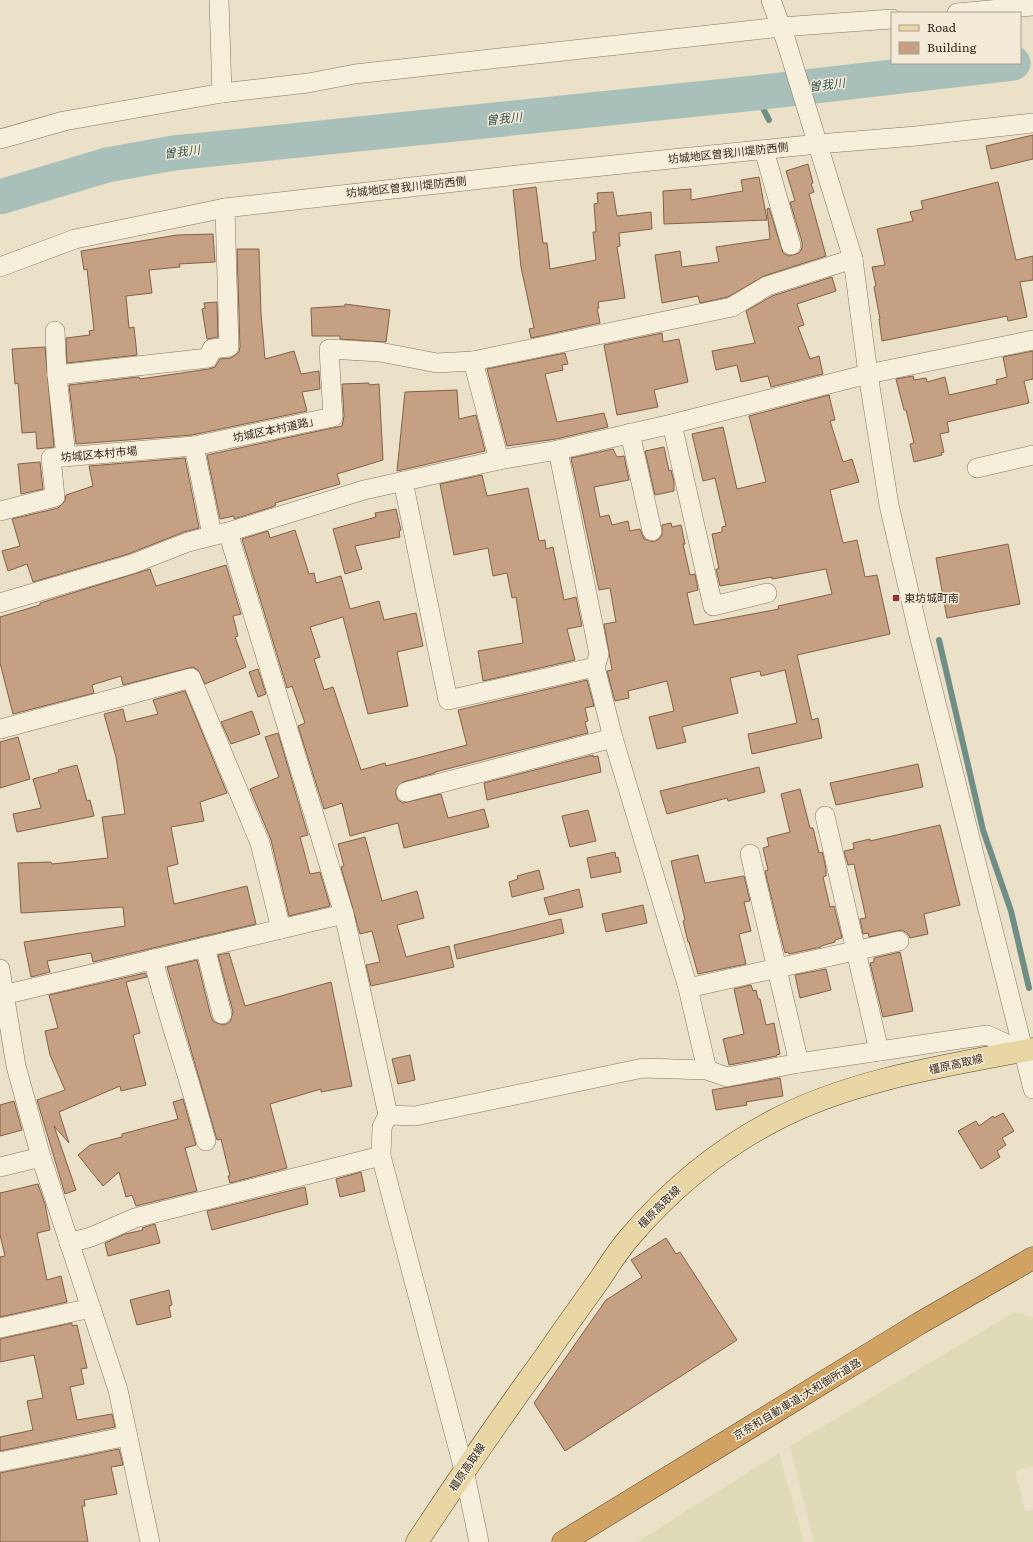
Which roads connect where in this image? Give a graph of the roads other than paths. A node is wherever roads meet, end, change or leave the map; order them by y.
1 (219, 0) edge
2 (771, 0) edge
3 (1033, 6) edge
4 (968, 12) edge
5 (891, 19) edge
6 (784, 34) junction
7 (222, 92) junction
8 (1033, 123) edge
9 (0, 139) edge
10 (817, 140) junction
11 (764, 150) junction
12 (225, 208) junction
13 (791, 245) dead end
14 (853, 259) junction
15 (0, 267) edge
16 (54, 331) dead end
17 (1033, 340) edge
18 (473, 362) junction
19 (868, 374) junction
20 (57, 376) junction
21 (672, 424) junction
22 (630, 433) junction
23 (194, 446) junction
24 (558, 450) junction
25 (1033, 455) edge
26 (66, 457) junction
27 (499, 460) junction
28 (977, 468) dead end
29 (403, 481) junction
30 (0, 512) edge
31 (652, 531) dead end
32 (220, 534) junction
33 (767, 593) dead end
34 (0, 604) edge
35 (595, 667) junction
36 (0, 729) edge
37 (613, 738) junction
38 (406, 792) dead end
39 (825, 816) dead end
40 (750, 854) dead end
41 (344, 914) junction
42 (281, 929) junction
43 (898, 941) dead end
44 (205, 947) junction
45 (856, 950) junction
46 (153, 960) junction
47 (776, 968) junction
48 (0, 969) edge
49 (688, 988) junction
50 (3, 1002) edge
51 (222, 1014) dead end
52 (1028, 1050) edge
53 (879, 1051) junction
54 (799, 1063) junction
55 (707, 1070) junction
56 (1033, 1089) edge
57 (388, 1115) junction
58 (206, 1141) dead end
59 (381, 1156) junction
60 (42, 1158) junction
61 (0, 1167) edge
62 (70, 1243) junction
63 (1033, 1258) edge
64 (91, 1308) junction
65 (0, 1328) edge
66 (128, 1436) junction
67 (0, 1462) edge
68 (464, 1470) junction
69 (150, 1542) edge
70 (417, 1542) edge
71 (478, 1542) edge
72 (563, 1542) edge

1 - 7 street
2 - 6 street
3 - 4 street
5 - 6 street
6 - 7 street
6 - 10 street
7 - 9 street
8 - 10 street, 坊城地区曽我川堤防西側
10 - 11 street, 坊城地区曽我川堤防西側
10 - 14 street
11 - 12 street, 坊城地区曽我川堤防西側
11 - 13 street
12 - 15 street, 坊城地区曽我川堤防西側
12 - 20 street
14 - 18 street
14 - 19 street
16 - 20 street
17 - 19 street
18 - 23 street, 坊城区本村道路」
18 - 27 street
19 - 21 street
19 - 52 street
20 - 26 street
21 - 22 street
21 - 33 street
22 - 24 street
22 - 31 street
23 - 26 street, 坊城区本村市場
23 - 32 street
24 - 27 street
24 - 35 street
25 - 28 street
26 - 30 street, 坊城区本村市場
27 - 29 street
29 - 32 street
29 - 35 street
32 - 34 street
32 - 41 street
35 - 37 street
36 - 42 street
37 - 38 street
37 - 49 street
39 - 45 street
40 - 47 street
41 - 42 street
41 - 57 street
42 - 44 street
43 - 45 street
44 - 46 street
44 - 51 street
45 - 47 street
45 - 53 street
46 - 50 street
46 - 58 street
47 - 49 street
47 - 54 street
48 - 50 street
49 - 55 street
50 - 60 street
52 - 53 street
52 - 56 street
52 - 68 main road, 橿原高取線
53 - 54 street
54 - 55 street
55 - 57 street
57 - 59 street
59 - 62 street
59 - 68 street
60 - 61 street
60 - 62 street
62 - 64 street
63 - 72 highway, 京奈和自動車道;大和御所道路
64 - 65 street
64 - 66 street
66 - 67 street
66 - 69 street
68 - 70 main road, 橿原高取線
68 - 71 street

